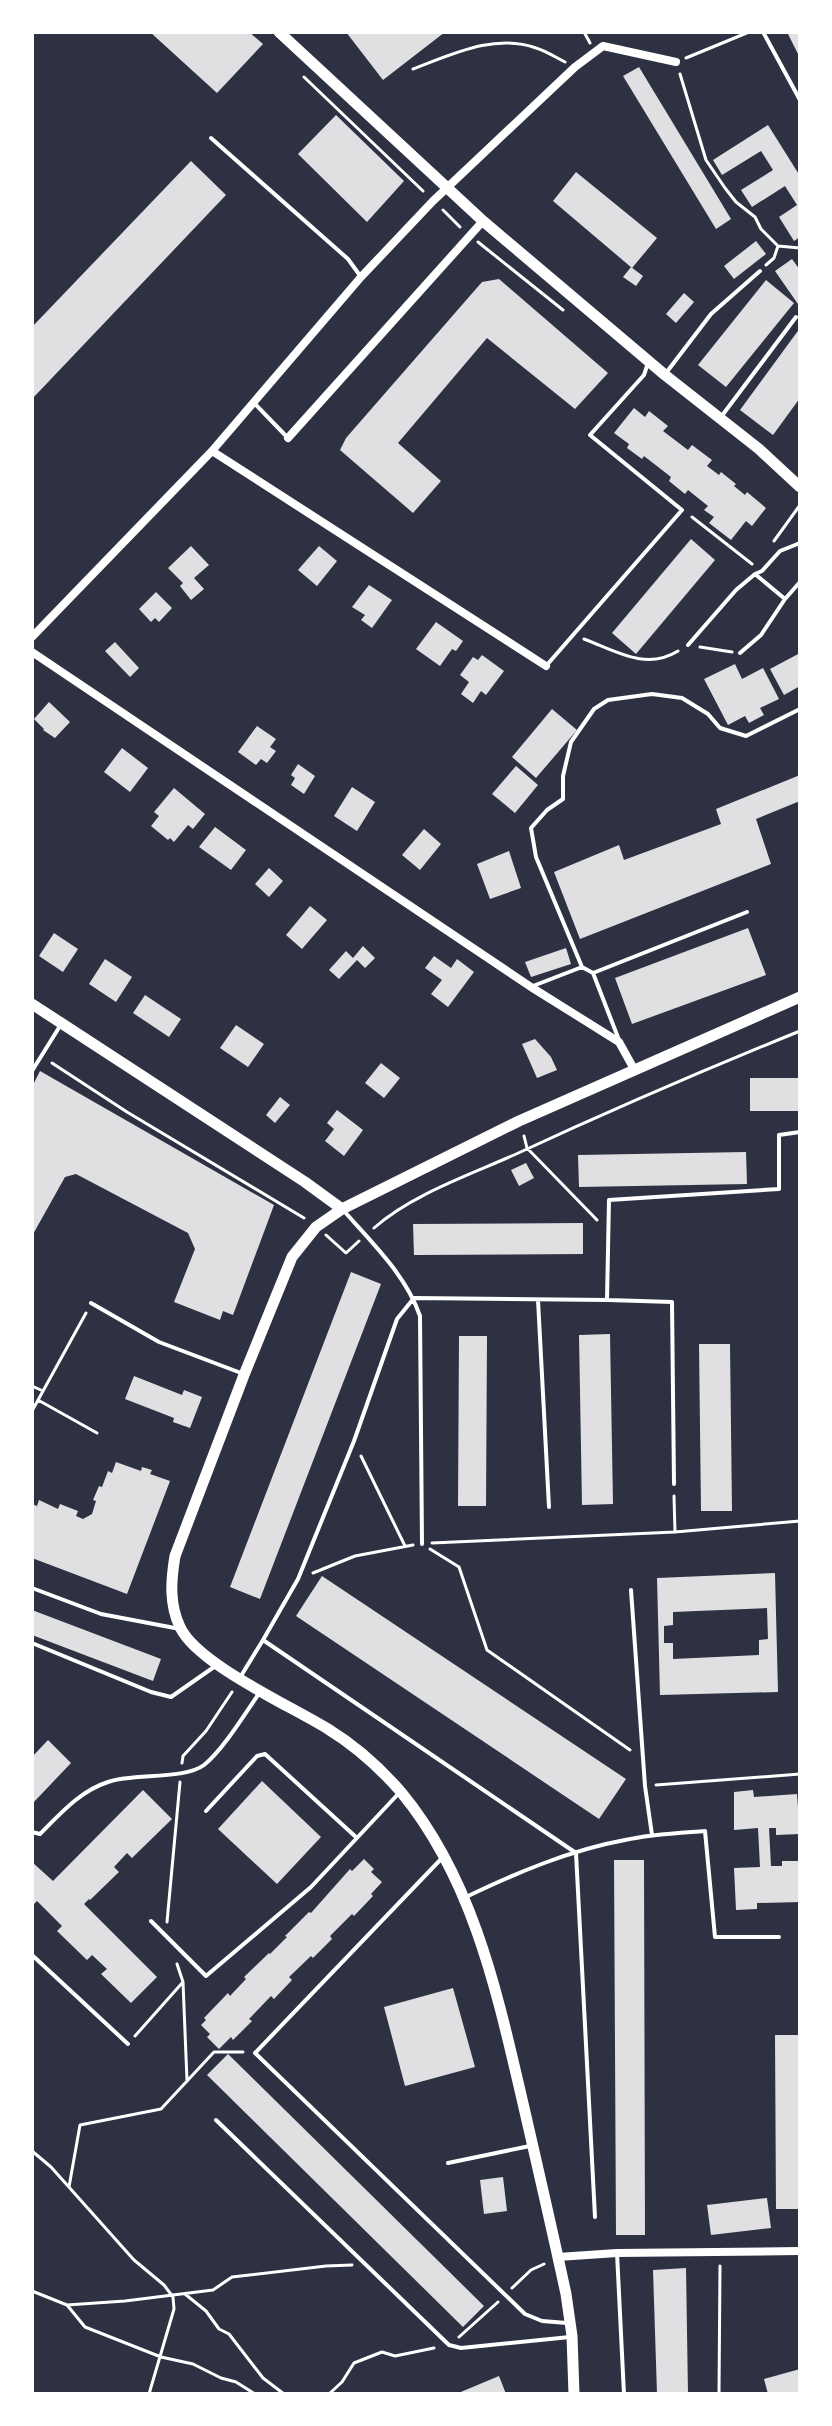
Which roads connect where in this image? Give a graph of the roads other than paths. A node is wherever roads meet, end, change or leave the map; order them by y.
1 (279, 32) edge
2 (763, 32) edge
3 (676, 62) road end
4 (800, 100) edge
5 (211, 138) dead end
6 (447, 188) junction
7 (483, 221) junction
8 (760, 271) road end
9 (361, 277) junction
10 (796, 317) dead end
11 (649, 361) junction
12 (665, 375) junction
13 (252, 401) junction
14 (720, 419) junction
15 (288, 438) joint
16 (212, 451) junction
17 (800, 487) edge
18 (800, 543) edge
19 (755, 574) junction
20 (800, 582) edge
21 (785, 599) junction
22 (32, 637) edge
23 (688, 645) road end
24 (32, 652) edge
25 (740, 653) road end
26 (546, 666) joint
27 (800, 709) edge
28 (747, 912) dead end
29 (582, 967) junction
30 (593, 973) junction
31 (531, 987) junction
32 (800, 997) edge
33 (32, 1004) edge
34 (61, 1024) junction
35 (619, 1042) junction
36 (634, 1069) junction
37 (32, 1071) edge
38 (800, 1132) edge
39 (342, 1209) junction
40 (414, 1298) junction
41 (538, 1300) junction
42 (607, 1300) junction
43 (91, 1303) road end
44 (244, 1375) junction
45 (674, 1484) road end
46 (549, 1507) dead end
47 (422, 1544) road end
48 (32, 1588) edge
49 (631, 1590) dead end
50 (180, 1629) junction
51 (263, 1640) junction
52 (32, 1643) edge
53 (217, 1664) junction
54 (240, 1678) junction
55 (261, 1690) junction
56 (401, 1792) junction
57 (206, 1811) dead end
58 (32, 1832) edge
59 (652, 1835) junction
60 (357, 1838) junction
61 (576, 1853) junction
62 (445, 1855) junction
63 (464, 1898) junction
64 (151, 1921) dead end
65 (779, 1937) dead end
66 (32, 1955) edge
67 (128, 2044) road end
68 (216, 2120) dead end
69 (532, 2145) junction
70 (448, 2163) dead end
71 (595, 2217) dead end
72 (800, 2251) edge
73 (617, 2253) junction
74 (558, 2257) junction
75 (570, 2323) junction
76 (572, 2336) junction
77 (574, 2394) edge
78 (624, 2394) edge

1 - 6 street
2 - 4 lane
3 - 6 street
5 - 9 lane
6 - 7 street
6 - 9 street
7 - 11 street
7 - 15 street
8 - 12 lane
9 - 13 street
10 - 14 lane
11 - 12 street
11 - 26 lane
12 - 14 street
13 - 15 lane
13 - 16 street
14 - 17 street
16 - 22 street
16 - 26 street
18 - 19 lane
19 - 21 lane
19 - 23 lane
20 - 21 lane
21 - 25 lane
24 - 31 street
27 - 29 lane
28 - 30 lane
29 - 30 lane
29 - 31 lane
30 - 35 lane
31 - 35 street
32 - 36 street
33 - 34 street
34 - 37 lane
34 - 39 street
35 - 36 street
36 - 39 street
38 - 42 lane
39 - 40 lane
39 - 44 street
40 - 41 lane
40 - 47 lane
40 - 51 lane
41 - 42 lane
41 - 46 lane
42 - 45 lane
43 - 44 lane
44 - 50 street
48 - 50 lane
49 - 59 lane
50 - 53 street
51 - 54 lane
51 - 61 lane
52 - 53 lane
53 - 54 street
54 - 55 street
55 - 56 street
55 - 58 lane
56 - 60 lane
56 - 62 street
57 - 60 lane
59 - 61 lane
59 - 65 lane
60 - 64 lane
61 - 63 lane
61 - 71 lane
62 - 63 street
62 - 75 lane
63 - 69 street
66 - 67 lane
68 - 76 lane
69 - 70 lane
69 - 74 street
72 - 73 street
73 - 74 street
73 - 78 lane
74 - 75 street
75 - 76 street
76 - 77 street

